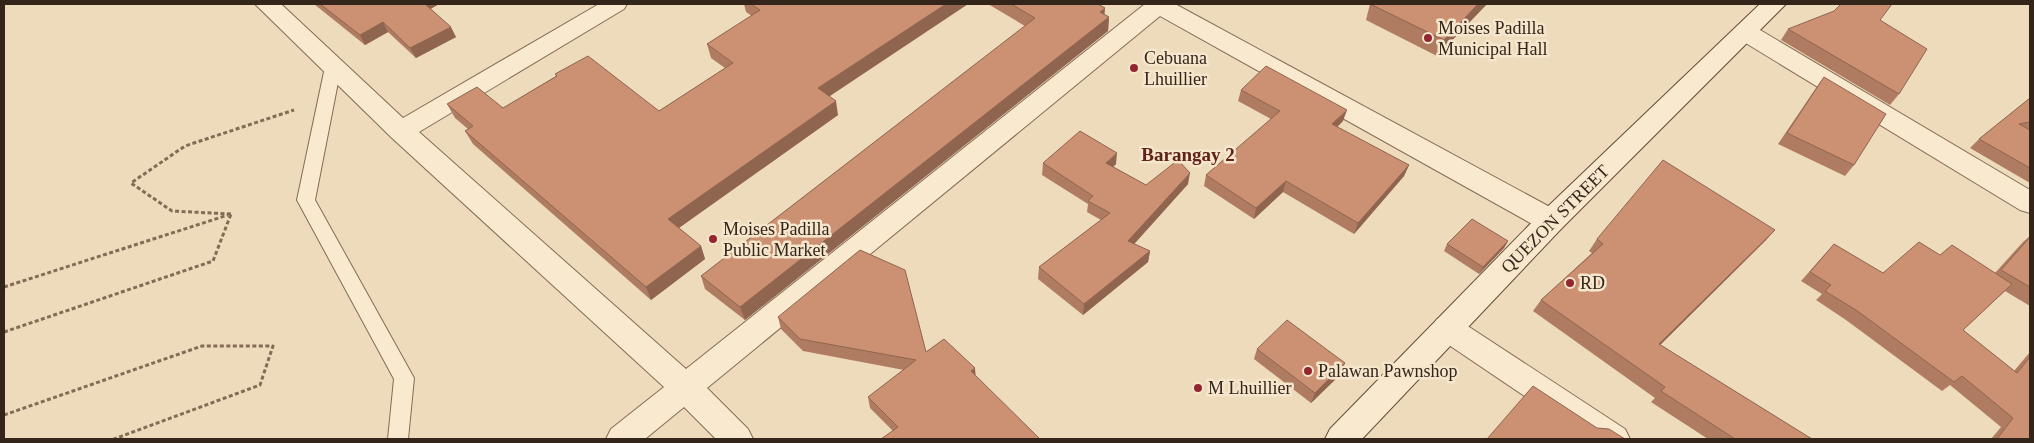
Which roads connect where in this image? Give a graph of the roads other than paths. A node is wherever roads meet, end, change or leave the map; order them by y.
1 (267, 4) edge
2 (616, 4) edge
3 (1159, 4) edge
4 (1774, 4) edge
5 (1747, 33) junction
6 (333, 67) junction
7 (401, 131) junction
8 (2030, 203) edge
9 (1551, 221) junction
10 (1447, 328) junction
11 (686, 388) junction
12 (398, 439) edge
13 (622, 439) edge
14 (737, 439) edge
15 (1341, 439) edge
16 (1614, 439) edge

1 - 6 street
2 - 7 street
3 - 9 street
3 - 11 street
4 - 5 street, QUEZON STREET
5 - 8 street
5 - 9 street, QUEZON STREET
6 - 7 street
6 - 12 lane
7 - 11 street
9 - 10 street, QUEZON STREET
10 - 15 street, QUEZON STREET
10 - 16 street
11 - 13 street
11 - 14 street

